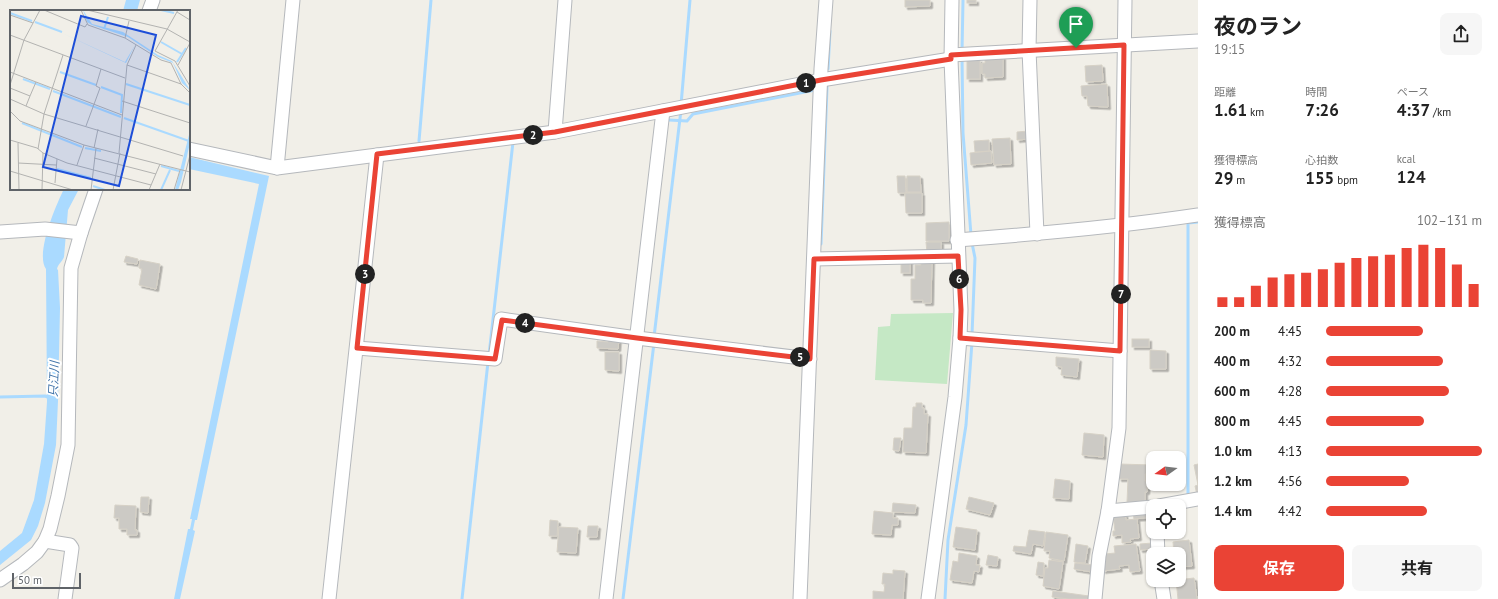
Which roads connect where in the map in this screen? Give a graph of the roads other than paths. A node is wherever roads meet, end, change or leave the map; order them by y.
1 (153, 0) edge
2 (293, 0) edge
3 (565, 0) edge
4 (826, 0) edge
5 (952, 0) edge
6 (1030, 0) edge
7 (1125, 0) edge
8 (149, 10) edge
9 (1198, 41) edge
10 (1124, 45) junction
11 (1029, 50) junction
12 (957, 55) junction
13 (821, 80) junction
14 (669, 110) junction
15 (555, 132) junction
16 (190, 149) edge
17 (377, 154) junction
18 (272, 168) junction
19 (96, 190) edge
20 (1198, 215) edge
21 (1122, 226) junction
22 (0, 232) edge
23 (76, 232) junction
24 (1037, 234) junction
25 (967, 239) junction
26 (958, 256) junction
27 (814, 259) junction
28 (637, 338) junction
29 (968, 339) junction
30 (357, 348) junction
31 (1120, 351) junction
32 (810, 359) junction
33 (1198, 499) edge
34 (1186, 501) edge
35 (1146, 508) edge
36 (1108, 511) junction
37 (45, 541) junction
38 (0, 580) edge
39 (1162, 587) edge
40 (65, 599) edge
41 (329, 599) edge
42 (606, 599) edge
43 (800, 599) edge
44 (928, 599) edge
45 (1095, 599) edge
46 (1164, 599) edge

1 - 8 street
2 - 18 street
3 - 15 street
4 - 13 street
5 - 12 street
6 - 11 street
7 - 10 street
9 - 10 street
10 - 11 street
10 - 21 street
11 - 12 street
11 - 24 street
12 - 13 street
12 - 25 street
13 - 14 street
13 - 27 street
14 - 15 street
14 - 28 street
15 - 17 street
16 - 18 street
17 - 18 street
17 - 30 street
19 - 23 street
20 - 21 street
21 - 24 street
21 - 31 street
22 - 23 street
23 - 37 street
24 - 25 street
25 - 26 street
26 - 27 street
26 - 29 street
27 - 32 street
28 - 30 street
28 - 32 street
28 - 42 street
29 - 31 street
29 - 44 street
30 - 41 street
31 - 36 street
32 - 43 street
33 - 34 street
35 - 36 street
36 - 45 street
37 - 38 street
37 - 40 street
39 - 46 street

